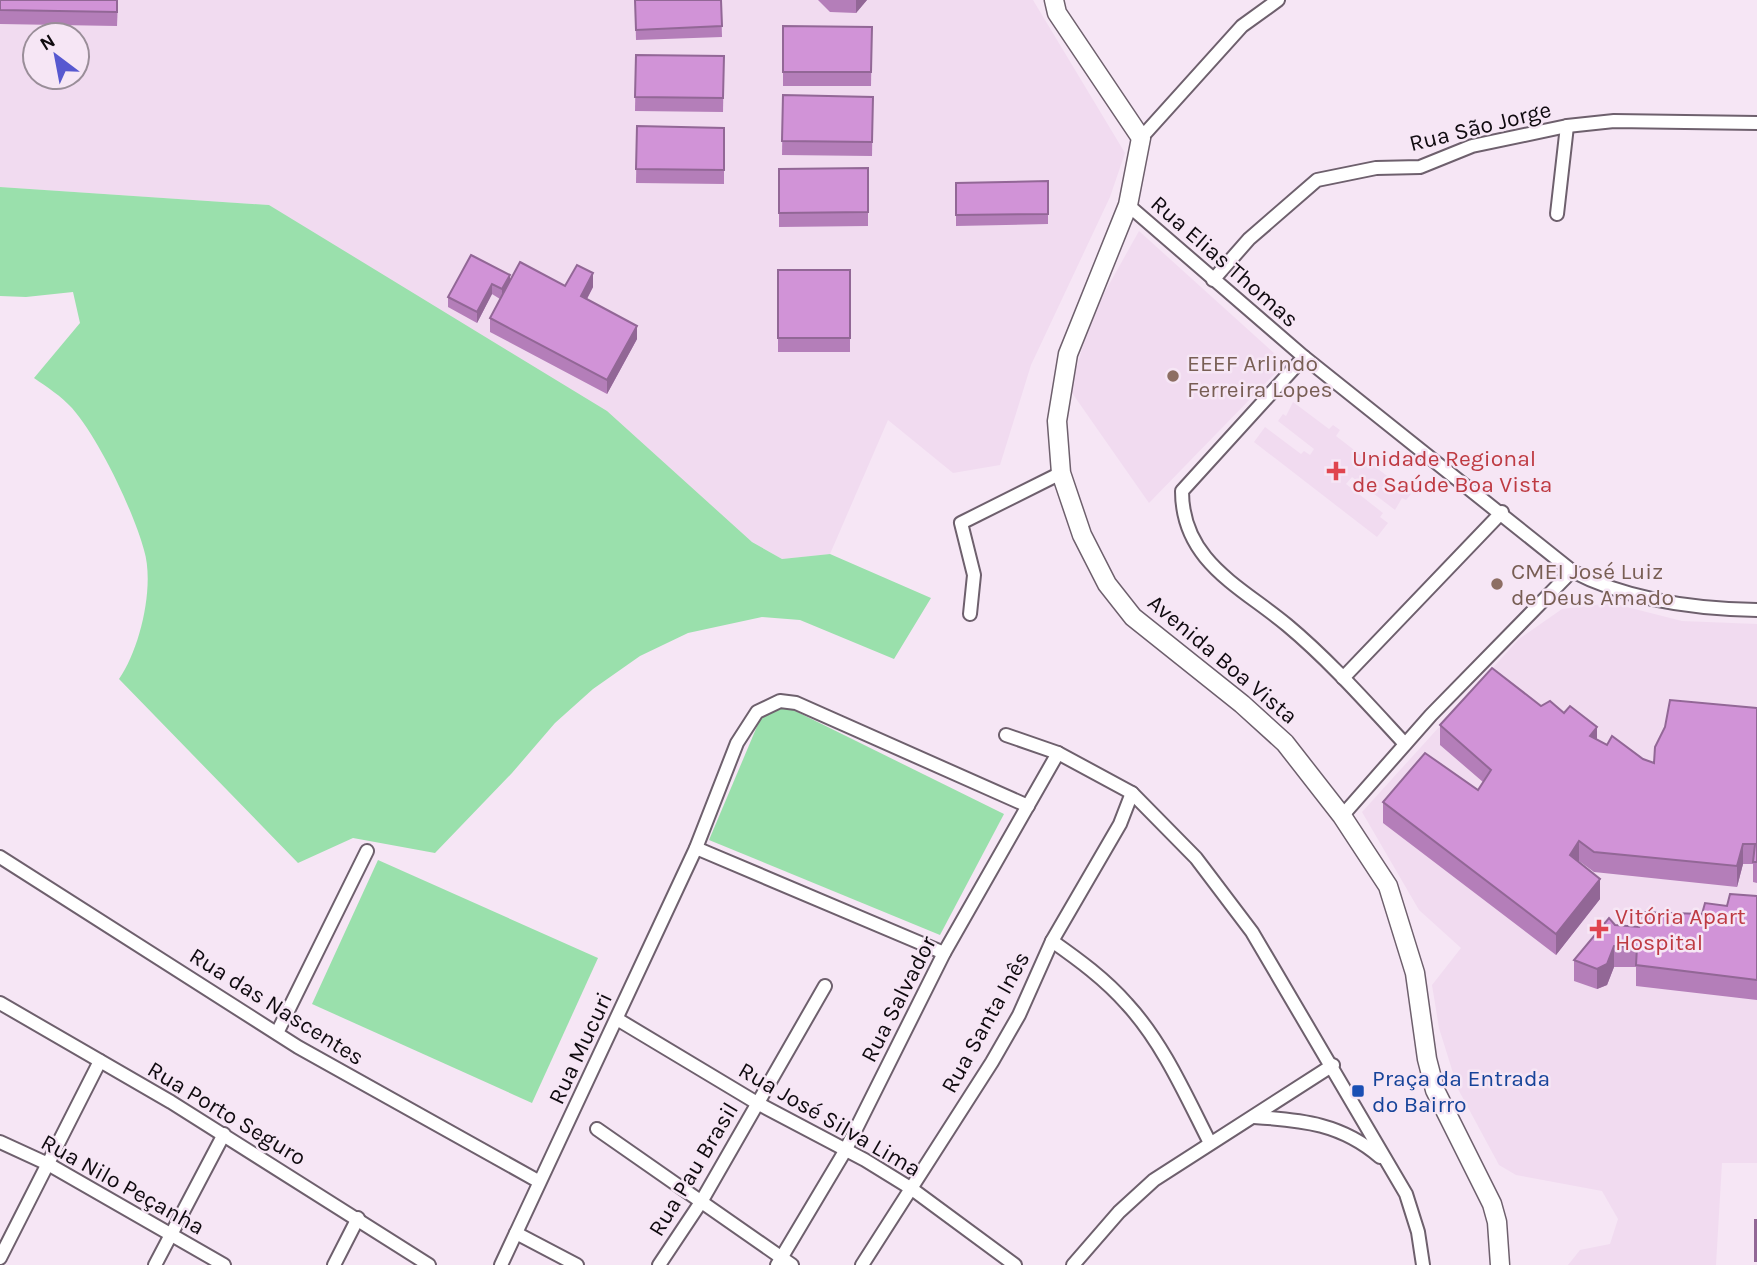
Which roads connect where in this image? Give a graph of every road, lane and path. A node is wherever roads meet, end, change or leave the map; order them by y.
1 (1054, 0) edge
2 (1278, 0) edge
3 (1757, 123) edge
4 (1567, 126) junction
5 (1141, 138) junction
6 (1128, 205) junction
7 (1557, 214) dead end
8 (1213, 280) junction
9 (1304, 358) junction
10 (1061, 473) junction
11 (1502, 512) junction
12 (1572, 571) junction
13 (1757, 610) edge
14 (970, 614) dead end
15 (1343, 678) junction
16 (1006, 735) dead end
17 (1405, 744) junction
18 (1058, 753) junction
19 (1132, 793) junction
20 (1028, 806) junction
21 (1342, 816) junction
22 (696, 848) junction
23 (367, 851) dead end
24 (0, 857) edge
25 (1052, 941) junction
26 (944, 953) junction
27 (825, 986) dead end
28 (0, 1003) edge
29 (617, 1019) junction
30 (276, 1033) junction
31 (100, 1061) junction
32 (1333, 1065) junction
33 (757, 1103) junction
34 (1254, 1117) junction
35 (597, 1129) dead end
36 (224, 1134) junction
37 (0, 1142) edge
38 (1210, 1143) junction
39 (845, 1151) junction
40 (48, 1164) junction
41 (1390, 1166) junction
42 (538, 1181) junction
43 (912, 1189) junction
44 (701, 1202) junction
45 (358, 1218) junction
46 (516, 1233) junction
47 (172, 1236) junction
48 (0, 1258) edge
49 (783, 1262) edge
50 (155, 1265) edge
51 (224, 1265) edge
52 (334, 1265) edge
53 (429, 1265) edge
54 (501, 1265) edge
55 (577, 1265) edge
56 (659, 1265) edge
57 (862, 1265) edge
58 (1015, 1265) edge
59 (1073, 1265) edge
60 (1423, 1265) edge
61 (1500, 1265) edge

1 - 5 street
2 - 5 street
3 - 4 street, Rua São Jorge
4 - 7 street
4 - 8 street, Rua São Jorge
5 - 6 street, Avenida Boa Vista
6 - 8 street, Rua Elias Thomas
6 - 10 street, Avenida Boa Vista
8 - 9 street, Rua Elias Thomas
9 - 11 street, Rua Elias Thomas
9 - 15 street
10 - 14 street
10 - 21 street, Avenida Boa Vista
11 - 12 street, Rua Elias Thomas
11 - 15 street
12 - 13 street, Rua Elias Thomas
12 - 17 street
15 - 17 street
16 - 18 street
17 - 21 street
18 - 19 street
18 - 20 street, Rua Salvador
19 - 25 street, Rua Santa Inês
19 - 32 street
20 - 22 street, Rua Mucuri
20 - 26 street, Rua Salvador
21 - 61 street, Avenida Boa Vista
22 - 26 street
22 - 29 street, Rua Mucuri
23 - 30 street
24 - 30 street, Rua das Nascentes
25 - 38 street
25 - 43 street, Rua Santa Inês
26 - 39 street, Rua Salvador
27 - 33 street, Rua Pau Brasil
28 - 31 street, Rua Porto Seguro
29 - 33 street, Rua José Silva Lima
29 - 42 street, Rua Mucuri
30 - 42 street, Rua das Nascentes
31 - 36 street, Rua Porto Seguro
31 - 40 street
32 - 34 street
32 - 41 street
33 - 39 street, Rua José Silva Lima
33 - 44 street, Rua Pau Brasil
34 - 38 street
34 - 41 street
35 - 44 street
36 - 45 street, Rua Porto Seguro
36 - 47 street
37 - 40 street, Rua Nilo Peçanha
38 - 59 street
39 - 43 street, Rua José Silva Lima
39 - 49 street, Rua Salvador
40 - 47 street, Rua Nilo Peçanha
40 - 48 street
41 - 60 street
42 - 46 street, Rua Mucuri
43 - 57 street, Rua Santa Inês
43 - 58 street, Rua José Silva Lima
44 - 49 street
44 - 56 street, Rua Pau Brasil
45 - 52 street
45 - 53 street, Rua Porto Seguro
46 - 54 street, Rua Mucuri
46 - 55 street
47 - 50 street
47 - 51 street, Rua Nilo Peçanha

